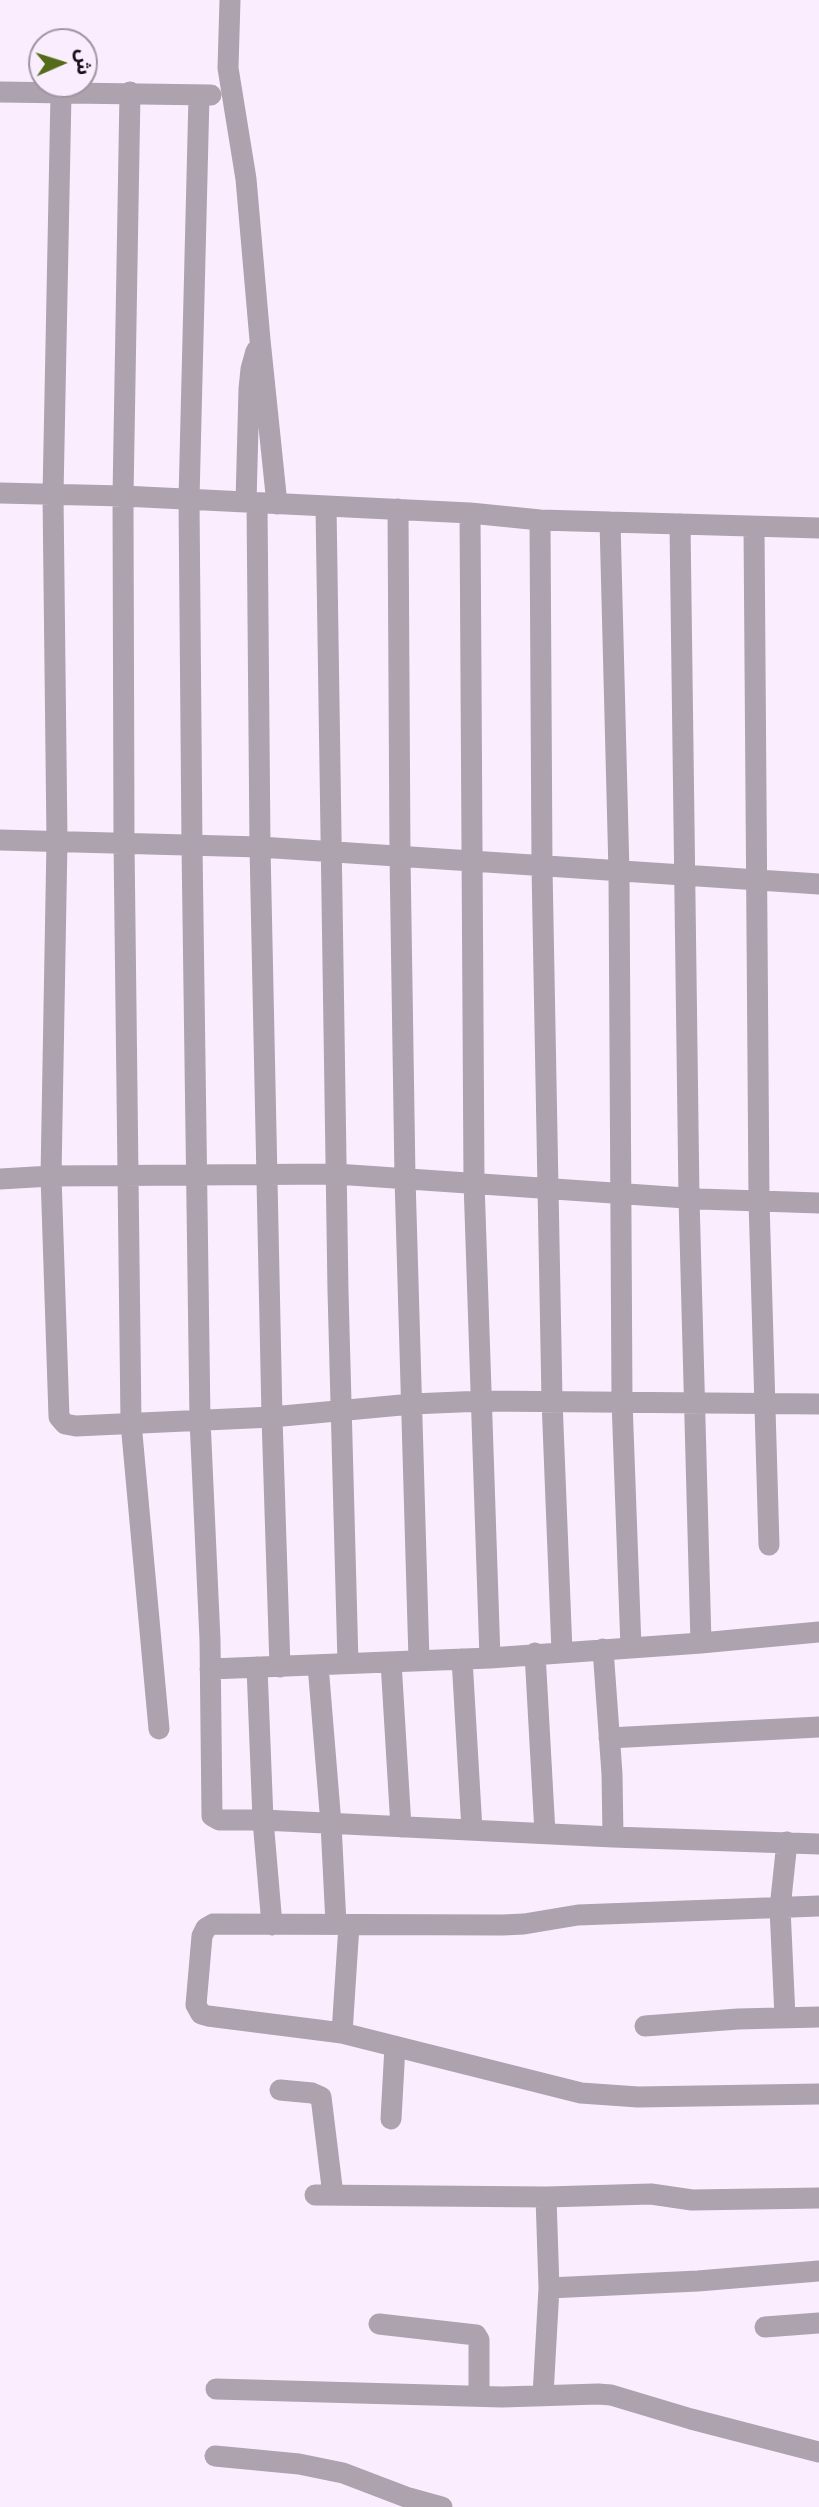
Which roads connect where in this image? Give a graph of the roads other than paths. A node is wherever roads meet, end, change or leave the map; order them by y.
1 (230, 0) edge
2 (0, 92) edge
3 (130, 92) junction
4 (28, 93) edge
5 (98, 93) edge
6 (231, 93) junction
7 (199, 96) junction
8 (61, 98) edge
9 (260, 340) junction
10 (0, 493) edge
11 (53, 495) junction
12 (123, 496) junction
13 (189, 499) junction
14 (260, 503) junction
15 (326, 506) junction
16 (398, 509) junction
17 (470, 513) junction
18 (540, 520) junction
19 (610, 522) junction
20 (680, 524) junction
21 (754, 527) junction
22 (819, 528) edge
23 (0, 840) edge
24 (57, 841) junction
25 (124, 842) junction
26 (192, 846) junction
27 (260, 847) junction
28 (331, 852) junction
29 (400, 857) junction
30 (473, 862) junction
31 (542, 867) junction
32 (619, 872) junction
33 (687, 877) junction
34 (756, 881) junction
35 (819, 884) edge
36 (337, 1174) junction
37 (267, 1175) junction
38 (51, 1176) junction
39 (129, 1176) junction
40 (196, 1176) junction
41 (405, 1178) junction
42 (0, 1179) edge
43 (474, 1182) junction
44 (548, 1188) junction
45 (620, 1192) junction
46 (689, 1198) junction
47 (759, 1201) junction
48 (819, 1203) edge
49 (552, 1400) junction
50 (483, 1401) junction
51 (622, 1401) junction
52 (412, 1404) junction
53 (694, 1404) junction
54 (765, 1404) junction
55 (819, 1404) edge
56 (341, 1410) junction
57 (272, 1417) junction
58 (200, 1420) junction
59 (131, 1423) junction
60 (769, 1545) dead end
61 (819, 1632) edge
62 (701, 1643) junction
63 (631, 1647) junction
64 (603, 1649) junction
65 (562, 1652) junction
66 (535, 1653) junction
67 (462, 1658) junction
68 (491, 1658) junction
69 (419, 1660) junction
70 (391, 1662) junction
71 (348, 1664) junction
72 (318, 1665) junction
73 (257, 1667) junction
74 (280, 1667) junction
75 (210, 1669) junction
76 (819, 1727) edge
77 (159, 1729) dead end
78 (609, 1738) junction
79 (263, 1820) junction
80 (331, 1824) junction
81 (401, 1827) junction
82 (472, 1830) junction
83 (545, 1833) junction
84 (613, 1837) junction
85 (787, 1842) junction
86 (819, 1844) edge
87 (819, 1906) edge
88 (780, 1908) junction
89 (343, 1924) junction
90 (272, 1925) junction
91 (785, 2017) junction
92 (819, 2017) edge
93 (645, 2026) dead end
94 (342, 2033) junction
95 (395, 2046) junction
96 (280, 2090) dead end
97 (819, 2094) edge
98 (391, 2119) dead end
99 (546, 2197) junction
100 (819, 2198) edge
101 (819, 2271) edge
102 (549, 2288) junction
103 (819, 2323) edge
104 (379, 2324) dead end
105 (765, 2327) dead end
106 (216, 2389) dead end
107 (543, 2395) junction
108 (479, 2396) junction
109 (819, 2452) edge
110 (215, 2456) dead end
111 (442, 2507) edge

1 - 6 street
2 - 4 street
3 - 5 street
3 - 7 street
3 - 12 street
6 - 7 street
6 - 9 street
7 - 13 street
8 - 11 street
9 - 14 street
9 - 14 street
10 - 11 street
11 - 12 street
11 - 24 street
12 - 13 street
12 - 25 street
13 - 14 street
13 - 26 street
14 - 15 street
14 - 27 street
15 - 16 street
15 - 28 street
16 - 17 street
16 - 29 street
17 - 18 street
17 - 30 street
18 - 19 street
18 - 31 street
19 - 20 street
19 - 32 street
20 - 21 street
20 - 33 street
21 - 22 street
21 - 34 street
23 - 24 street
24 - 25 street
24 - 38 street
25 - 26 street
25 - 39 street
26 - 27 street
26 - 40 street
27 - 28 street
27 - 37 street
28 - 29 street
28 - 36 street
29 - 30 street
29 - 41 street
30 - 31 street
30 - 43 street
31 - 32 street
31 - 44 street
32 - 33 street
32 - 45 street
33 - 34 street
33 - 46 street
34 - 35 street
34 - 47 street
36 - 37 street
36 - 41 street
36 - 56 street
37 - 40 street
37 - 57 street
38 - 39 street
38 - 42 street
38 - 59 street
39 - 40 street
39 - 59 street
40 - 58 street
41 - 43 street
41 - 52 street
43 - 44 street
43 - 50 street
44 - 45 street
44 - 49 street
45 - 46 street
45 - 51 street
46 - 47 street
46 - 53 street
47 - 48 street
47 - 54 street
49 - 50 street
49 - 51 street
49 - 65 street
50 - 52 street
50 - 68 street
51 - 53 street
51 - 63 street
52 - 56 street
52 - 69 street
53 - 54 street
53 - 62 street
54 - 55 street
54 - 60 street
56 - 57 street
56 - 71 street
57 - 58 street
57 - 74 street
58 - 59 street
58 - 75 street
59 - 77 street
61 - 62 street
62 - 63 street
63 - 64 street
64 - 65 street
64 - 78 street
65 - 66 street
66 - 68 street
66 - 83 street
67 - 68 street
67 - 69 street
67 - 82 street
69 - 70 street
70 - 71 street
70 - 81 street
71 - 72 street
72 - 74 street
72 - 80 street
73 - 74 street
73 - 75 street
73 - 79 street
75 - 79 street
76 - 78 street
78 - 84 street
79 - 80 street
79 - 90 street
80 - 81 street
80 - 89 street
81 - 82 street
82 - 83 street
83 - 84 street
84 - 85 street
85 - 86 street
85 - 88 street
87 - 88 street
88 - 89 street
88 - 91 street
89 - 90 street
89 - 94 street
90 - 94 street
91 - 92 street
91 - 93 street
94 - 95 street
95 - 97 street
95 - 98 street
96 - 99 street
99 - 100 street
99 - 102 street
101 - 102 street
102 - 107 street
103 - 105 street
104 - 108 street
106 - 108 street
107 - 108 street
107 - 109 street
110 - 111 street

